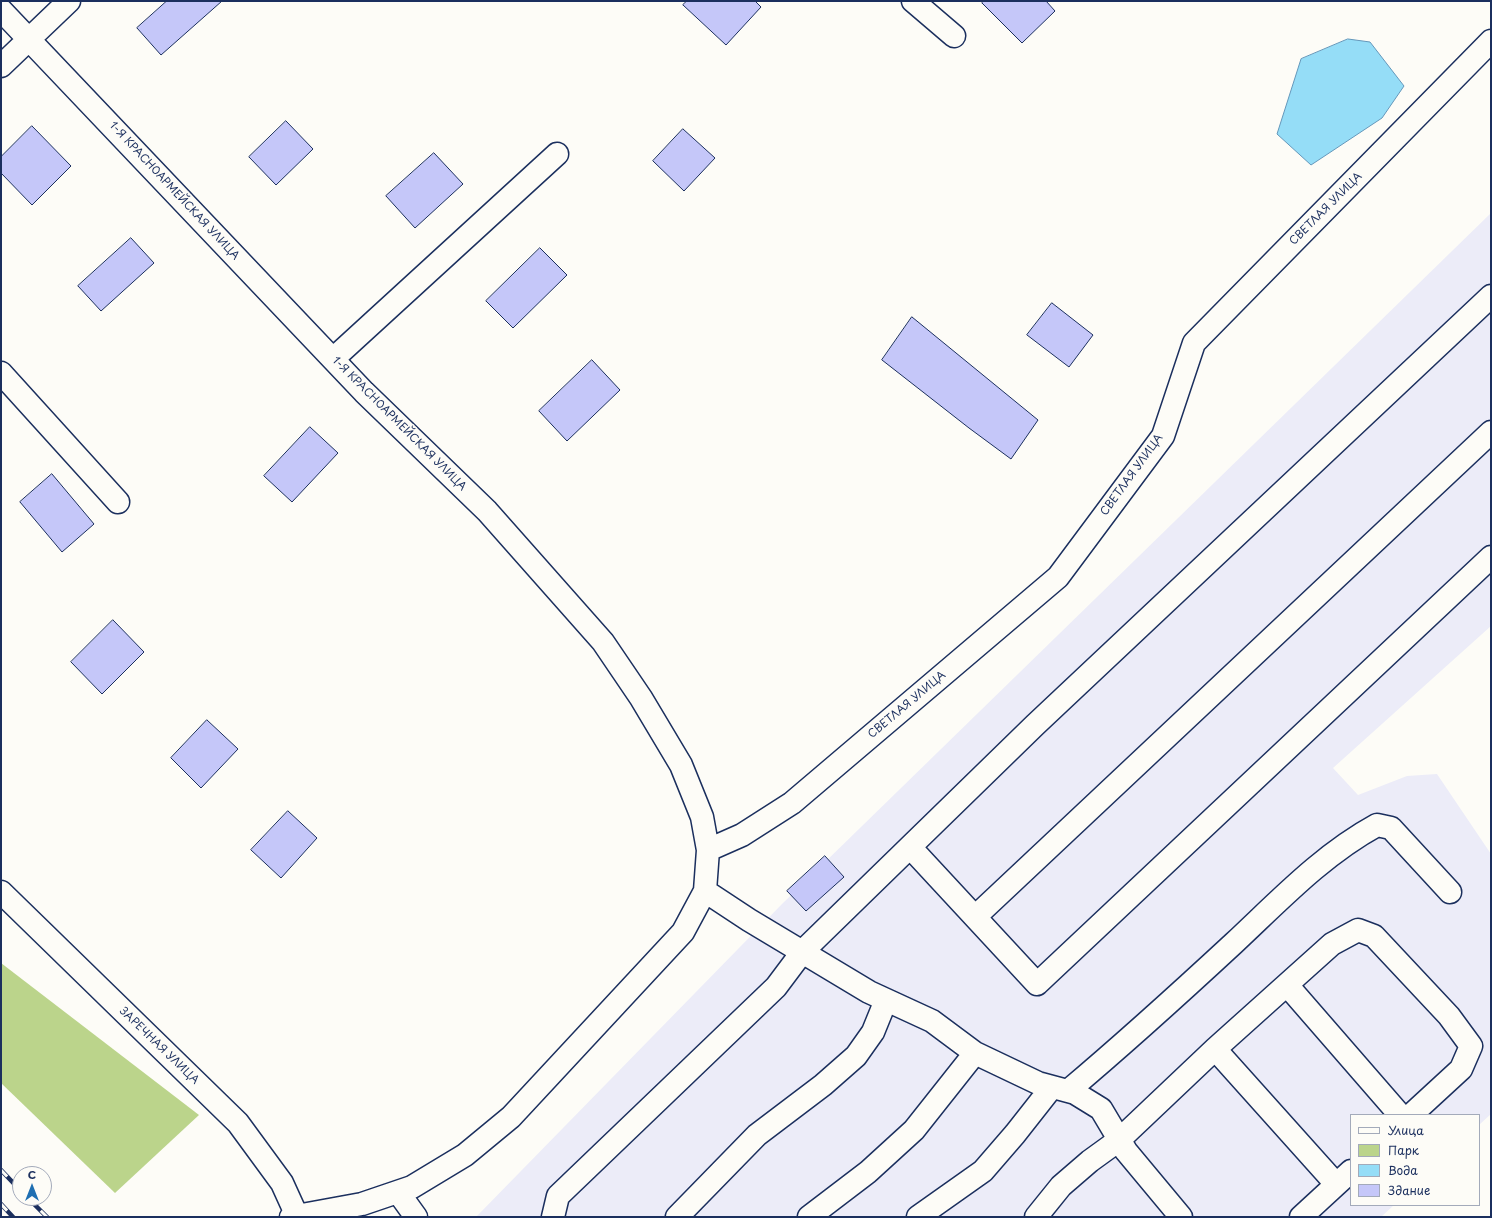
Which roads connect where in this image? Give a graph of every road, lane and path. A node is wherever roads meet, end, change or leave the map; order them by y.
1 (69, 1) edge
2 (913, 1) edge
3 (1, 10) edge
4 (954, 36) dead end
5 (31, 40) junction
6 (1491, 41) edge
7 (1, 66) edge
8 (557, 154) dead end
9 (1491, 296) edge
10 (333, 359) junction
11 (1, 373) edge
12 (1491, 432) edge
13 (118, 502) dead end
14 (1491, 557) edge
15 (910, 847) junction
16 (708, 850) junction
17 (705, 891) junction
18 (1, 892) edge
19 (1450, 892) dead end
20 (975, 917) junction
21 (803, 951) junction
22 (1287, 985) junction
23 (886, 1000) junction
24 (1215, 1049) junction
25 (975, 1052) junction
26 (1060, 1089) junction
27 (1399, 1114) edge
28 (1412, 1114) edge
29 (1120, 1140) junction
30 (1344, 1177) edge
31 (398, 1192) junction
32 (1040, 1216) edge
33 (294, 1217) edge
34 (416, 1217) edge
35 (553, 1217) edge
36 (677, 1217) edge
37 (809, 1217) edge
38 (918, 1217) edge
39 (1181, 1217) edge
40 (1301, 1217) edge

1 - 5 street
2 - 4 street
3 - 5 street, 1-Я КРАСНОАРМЕЙСКАЯ УЛИЦА
5 - 7 street
5 - 10 street, 1-Я КРАСНОАРМЕЙСКАЯ УЛИЦА
6 - 16 street, СВЕТЛАЯ УЛИЦА
8 - 10 street
9 - 15 street
10 - 16 street, 1-Я КРАСНОАРМЕЙСКАЯ УЛИЦА
11 - 13 street
12 - 20 street
14 - 20 street
15 - 20 street
15 - 21 street
16 - 17 street, 1-Я КРАСНОАРМЕЙСКАЯ УЛИЦА
17 - 21 street
17 - 31 street
18 - 33 street, ЗАРЕЧНАЯ УЛИЦА
19 - 26 street
21 - 23 street
21 - 35 street
22 - 24 street
22 - 27 street
22 - 28 street
23 - 25 street
23 - 36 street
24 - 29 street
24 - 30 street
25 - 26 street
25 - 37 street
26 - 29 street
26 - 38 street
29 - 32 street
29 - 39 street
30 - 40 street
31 - 33 street
31 - 34 street

